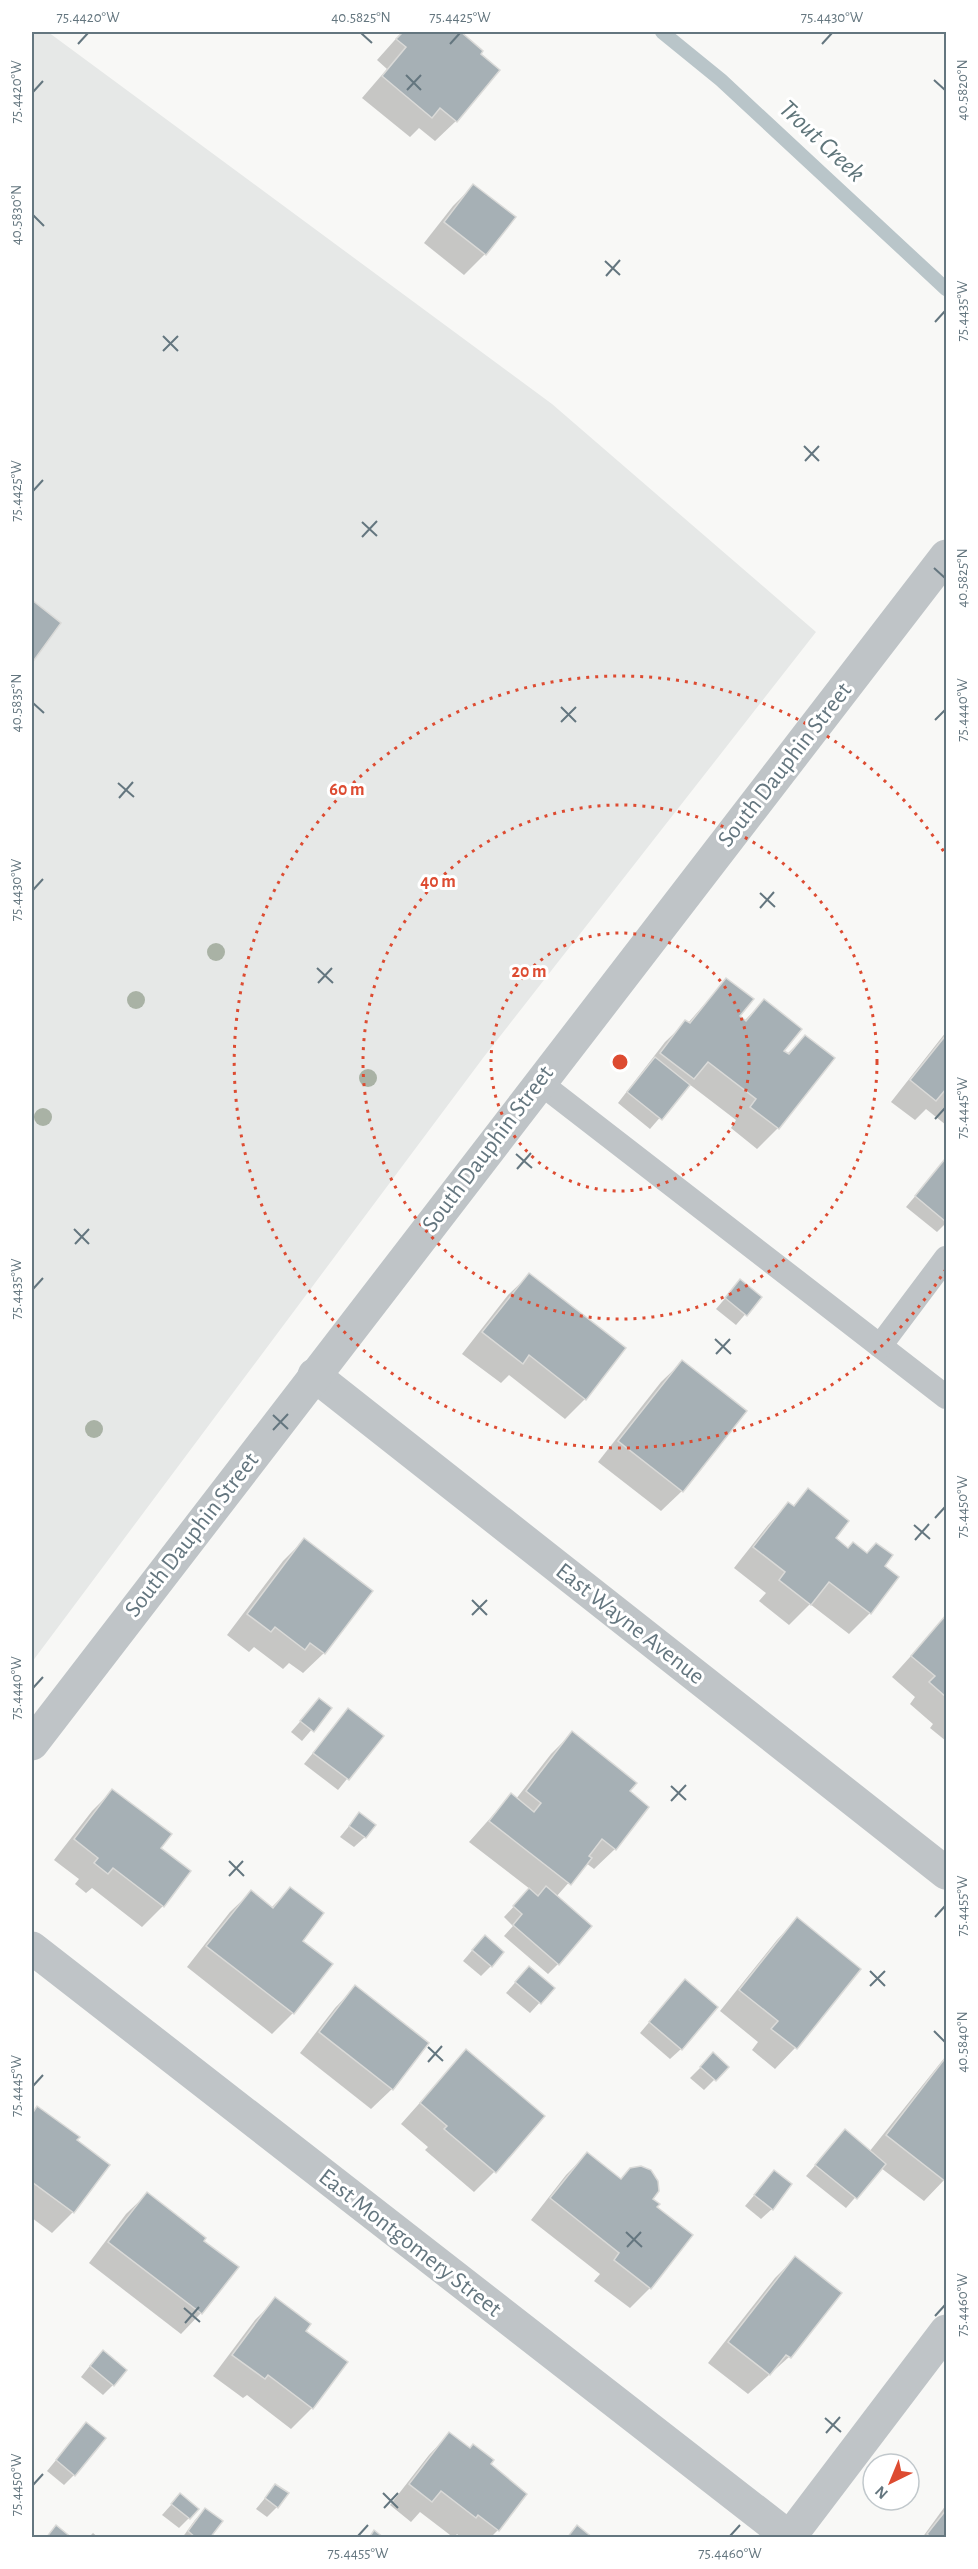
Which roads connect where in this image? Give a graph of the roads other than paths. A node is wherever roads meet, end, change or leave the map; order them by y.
1 (946, 556) edge
2 (539, 1082) junction
3 (946, 1258) edge
4 (880, 1346) junction
5 (314, 1375) junction
6 (946, 1397) edge
7 (32, 1744) edge
8 (946, 1873) edge
9 (32, 1948) edge
10 (946, 2331) edge
11 (789, 2537) edge

1 - 2 street, South Dauphin Street
2 - 4 lane
2 - 5 street, South Dauphin Street
3 - 4 lane
4 - 6 lane
5 - 7 street, South Dauphin Street
5 - 8 street, East Wayne Avenue
9 - 11 street, East Montgomery Street
10 - 11 street

